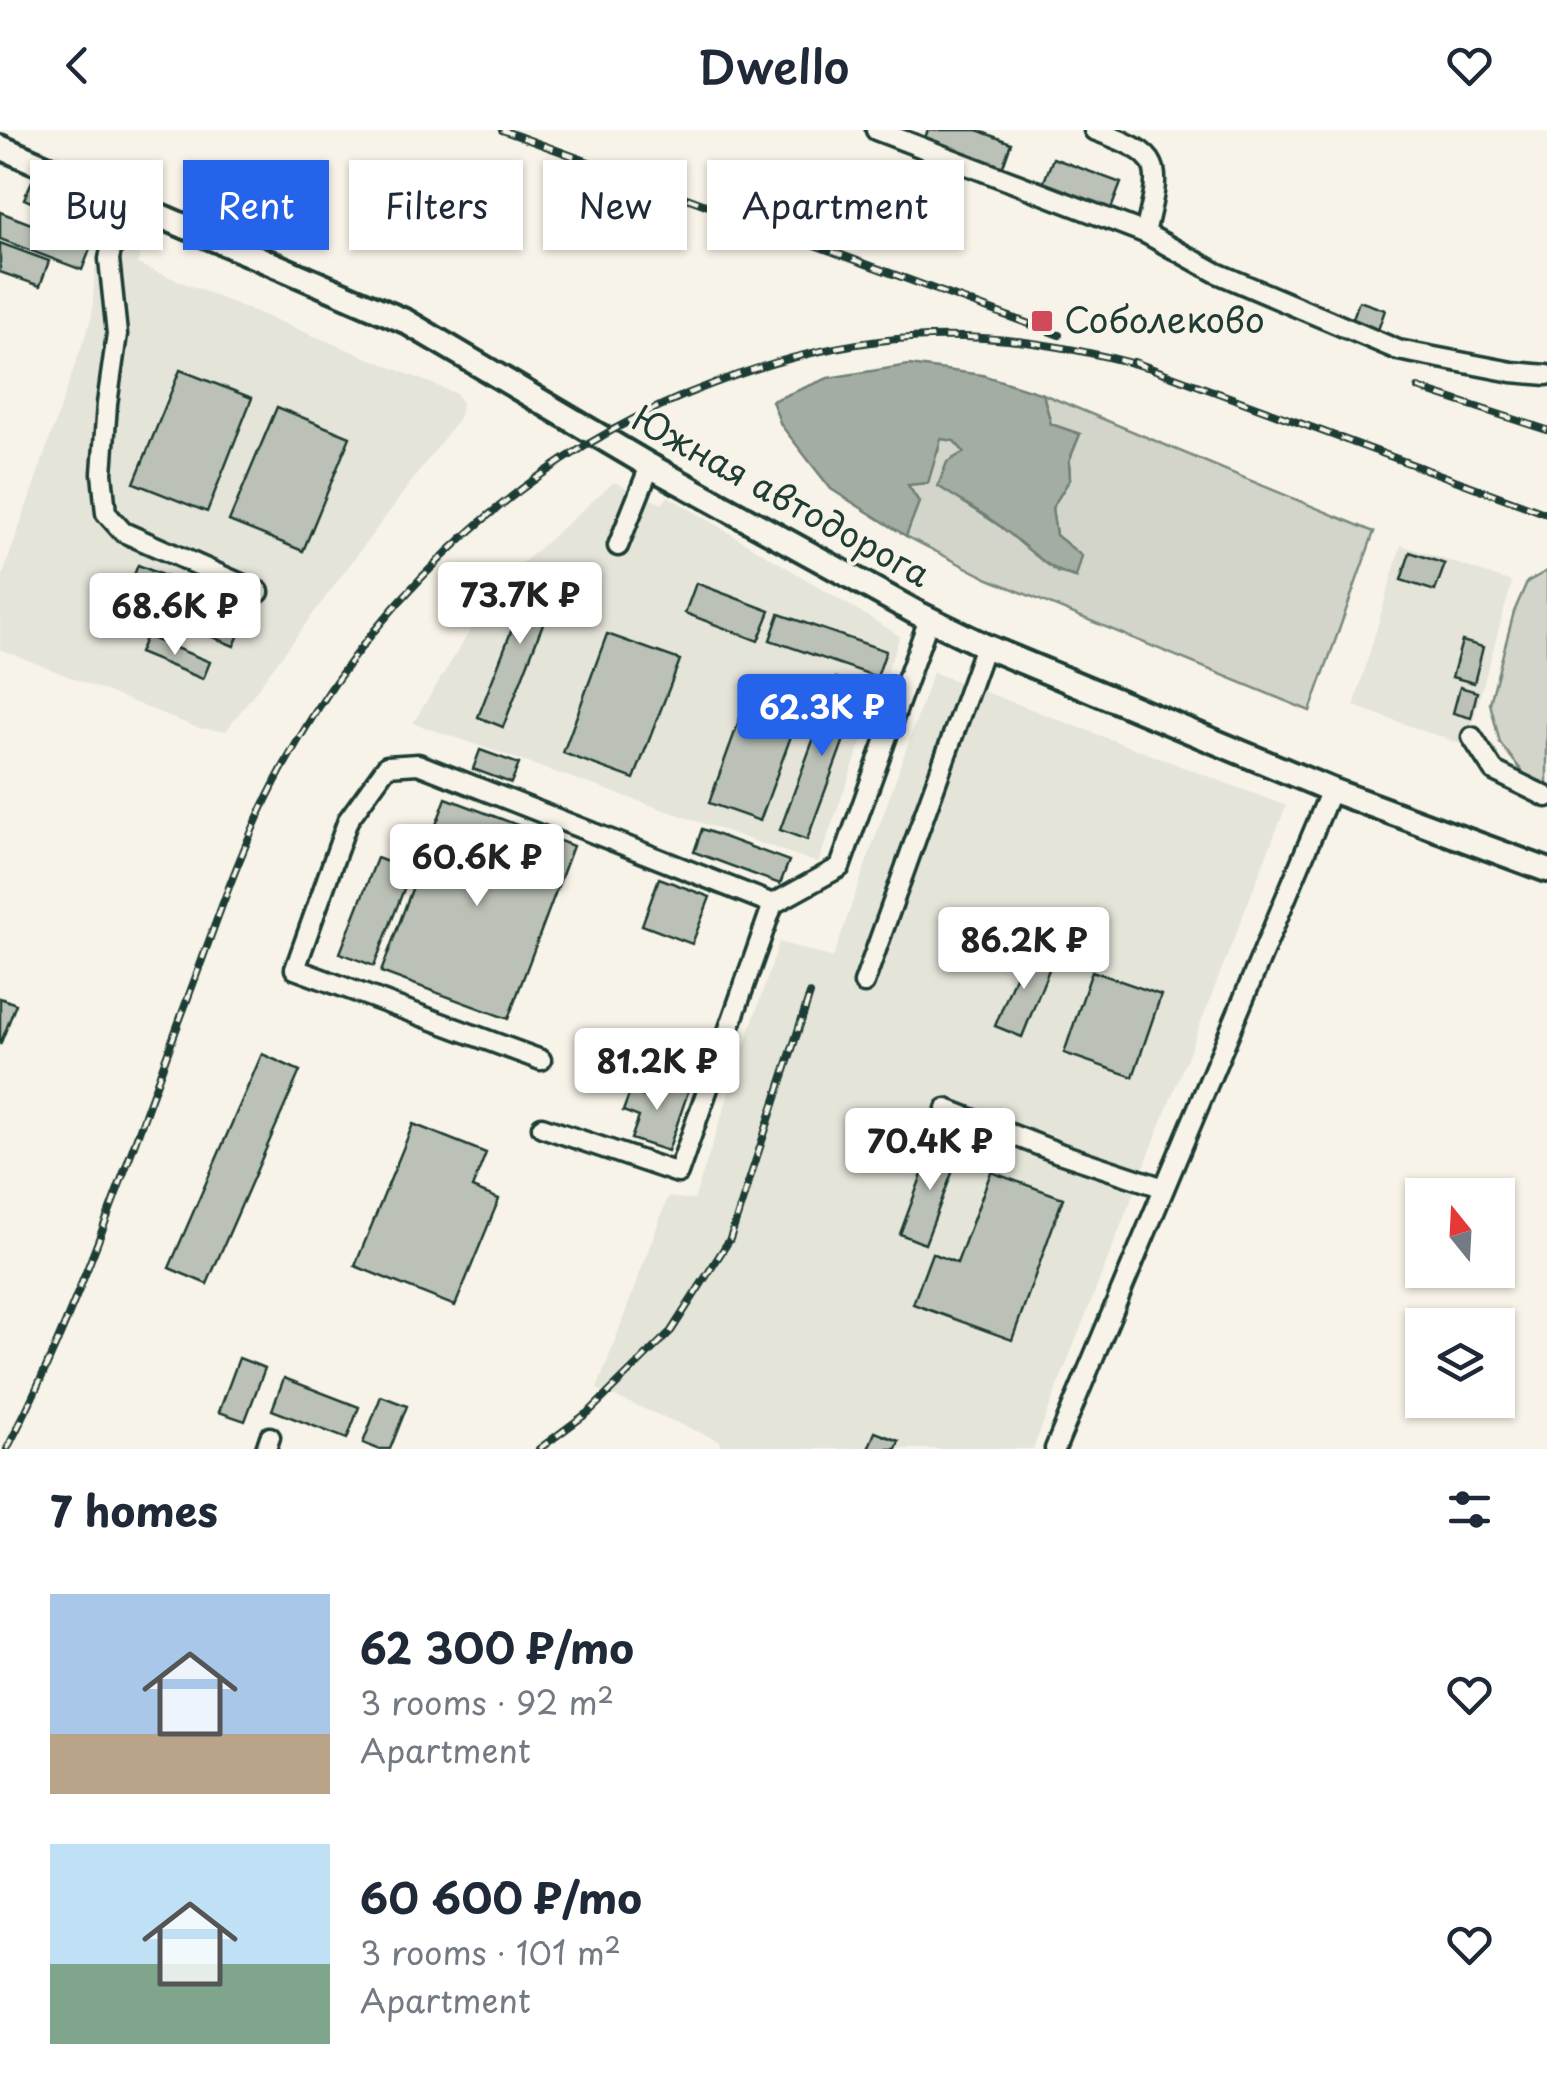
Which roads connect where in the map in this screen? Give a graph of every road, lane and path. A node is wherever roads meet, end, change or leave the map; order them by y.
1 (876, 130) edge
2 (1094, 130) edge
3 (0, 147) edge
4 (31, 160) edge
5 (163, 216) edge
6 (1145, 233) junction
7 (111, 250) edge
8 (1547, 375) edge
9 (650, 466) junction
10 (618, 546) dead end
11 (259, 592) dead end
12 (929, 618) junction
13 (985, 646) junction
14 (1472, 737) dead end
15 (1331, 790) junction
16 (1547, 797) edge
17 (1547, 870) edge
18 (773, 904) junction
19 (864, 983) dead end
20 (540, 1060) dead end
21 (946, 1109) dead end
22 (542, 1127) dead end
23 (1164, 1188) junction
24 (1055, 1449) edge

1 - 6 street
2 - 6 street
3 - 4 main road, Южная автодорога
5 - 9 main road, Южная автодорога
6 - 8 street
7 - 11 street
9 - 10 street
9 - 12 main road, Южная автодорога
12 - 13 main road, Южная автодорога
12 - 18 street
13 - 15 main road, Южная автодорога
13 - 19 street
14 - 16 street
15 - 17 main road, Южная автодорога
15 - 23 street
18 - 20 street
18 - 22 street
21 - 23 street
23 - 24 street

